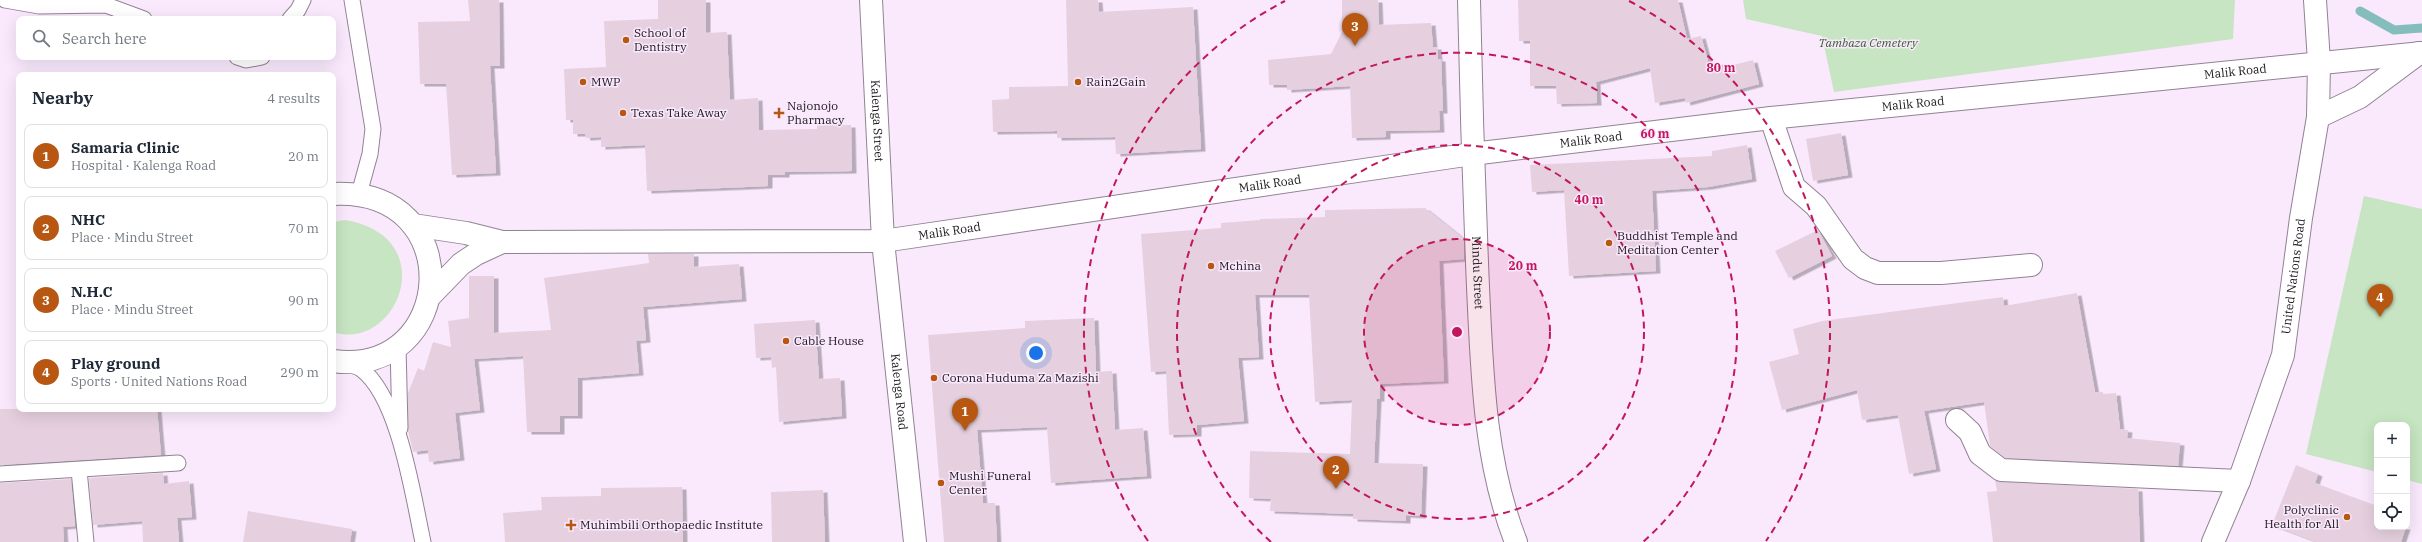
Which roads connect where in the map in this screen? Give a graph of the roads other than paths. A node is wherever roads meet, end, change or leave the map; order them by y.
1 (5, 0) edge
2 (303, 0) edge
3 (352, 0) edge
4 (871, 0) edge
5 (1469, 0) edge
6 (2315, 0) edge
7 (135, 16) edge
8 (293, 16) edge
9 (2420, 53) edge
10 (2320, 62) junction
11 (2318, 117) junction
12 (1771, 118) junction
13 (1472, 154) junction
14 (336, 194) edge
15 (359, 194) junction
16 (413, 225) junction
17 (883, 241) junction
18 (502, 242) junction
19 (2031, 265) dead end
20 (430, 296) junction
21 (398, 346) junction
22 (336, 362) edge
23 (336, 363) edge
24 (1957, 420) dead end
25 (401, 445) junction
26 (178, 463) dead end
27 (79, 470) junction
28 (0, 474) edge
29 (2240, 481) junction
30 (86, 542) edge
31 (423, 542) edge
32 (915, 542) edge
33 (1516, 542) edge
34 (2213, 542) edge

1 - 7 lane
2 - 8 lane
3 - 15 lane
4 - 17 street, Kalenga Street
5 - 13 street, Mindu Street
6 - 10 street, United Nations Road
9 - 10 street, Malik Road
9 - 11 street
10 - 11 street, United Nations Road
10 - 12 street, Malik Road
11 - 29 street, United Nations Road
12 - 13 street, Malik Road
12 - 19 street
13 - 17 street, Malik Road
13 - 33 street, Mindu Street
14 - 15 street
15 - 16 street
16 - 18 street
16 - 20 street
17 - 18 street, Malik Road
17 - 32 street, Kalenga Road
18 - 20 street
20 - 21 street
21 - 22 street
21 - 25 lane
23 - 25 lane
24 - 29 street
25 - 31 lane
26 - 27 lane
27 - 28 lane
27 - 30 lane
29 - 34 street, United Nations Road

